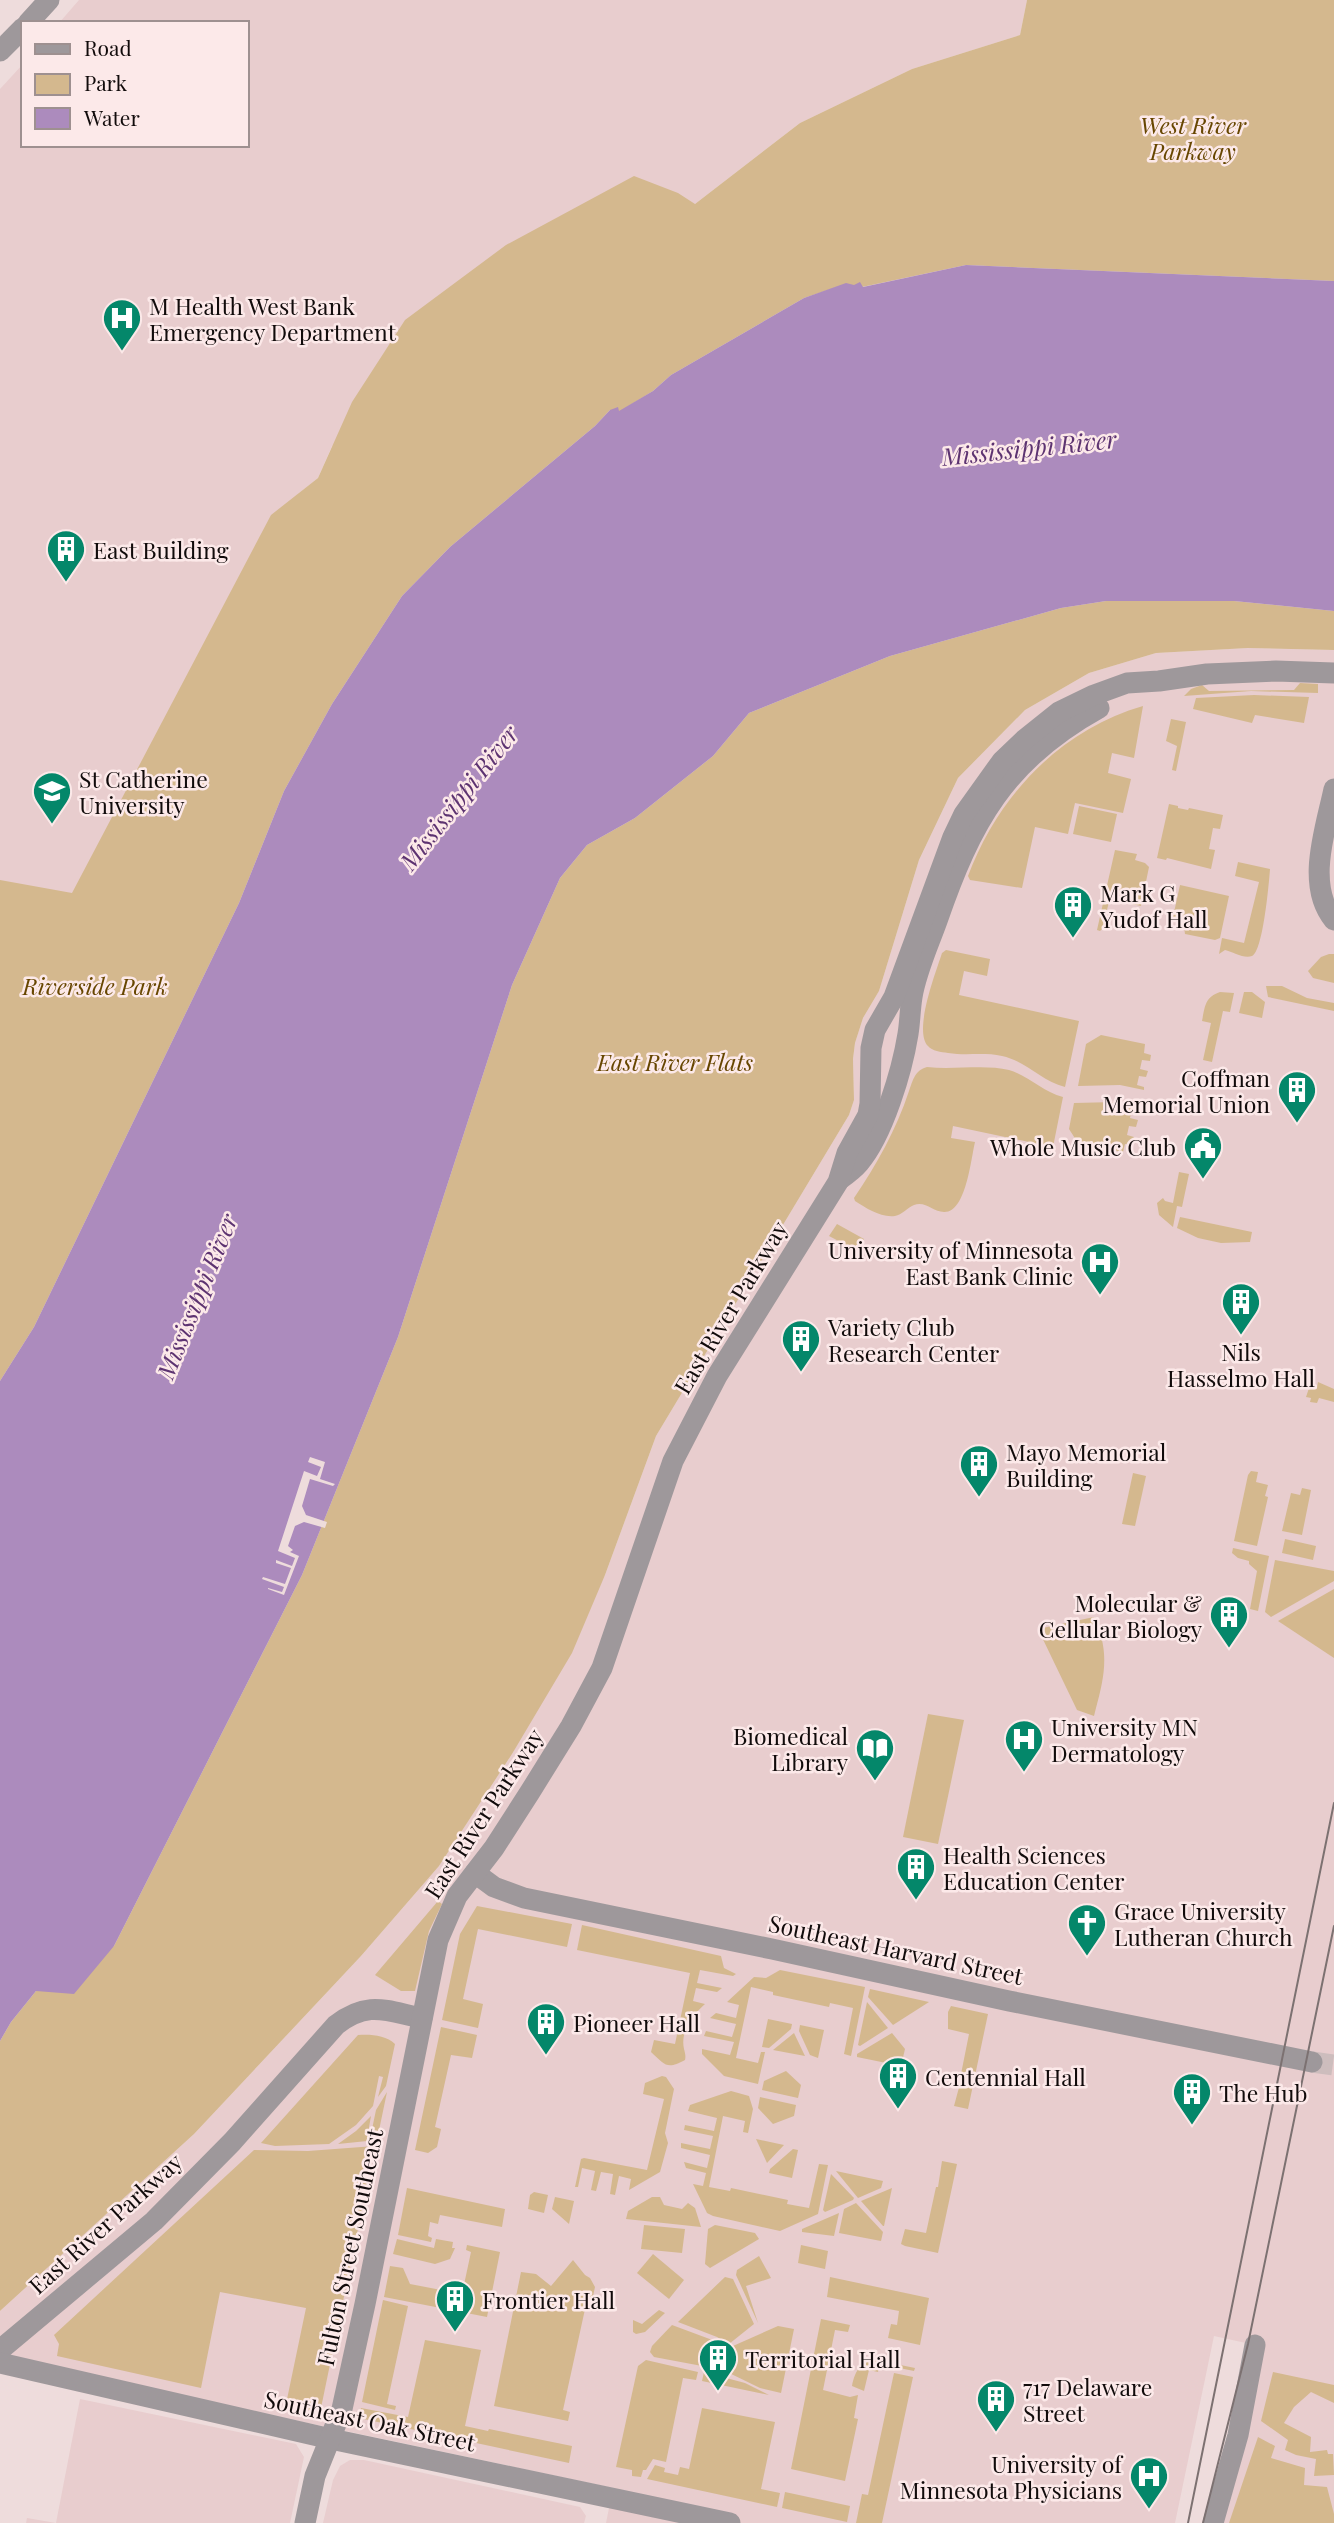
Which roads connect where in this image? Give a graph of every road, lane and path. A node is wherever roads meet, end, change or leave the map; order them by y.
1 (50, 0) edge
2 (29, 21) edge
3 (21, 30) edge
4 (0, 51) edge
5 (1334, 673) edge
6 (1159, 681) junction
7 (1334, 789) edge
8 (1334, 920) edge
9 (838, 1182) junction
10 (475, 1873) junction
11 (422, 2018) junction
12 (1312, 2062) tunnel mouth
13 (1255, 2345) dead end
14 (0, 2350) edge
15 (0, 2364) edge
16 (331, 2440) junction
17 (305, 2523) edge
18 (730, 2523) edge
19 (1213, 2523) edge

1 - 2 street
3 - 4 street
5 - 6 street, East River Parkway
6 - 9 street, East River Parkway
6 - 9 street, East River Parkway
7 - 8 street
9 - 10 street, East River Parkway
10 - 11 street, East River Parkway
10 - 12 street, Southeast Harvard Street
11 - 14 street, East River Parkway
11 - 16 street, Fulton Street Southeast
13 - 19 street
15 - 16 street, Southeast Oak Street
16 - 17 street, Fulton Street Southeast
16 - 18 street, Southeast Oak Street

